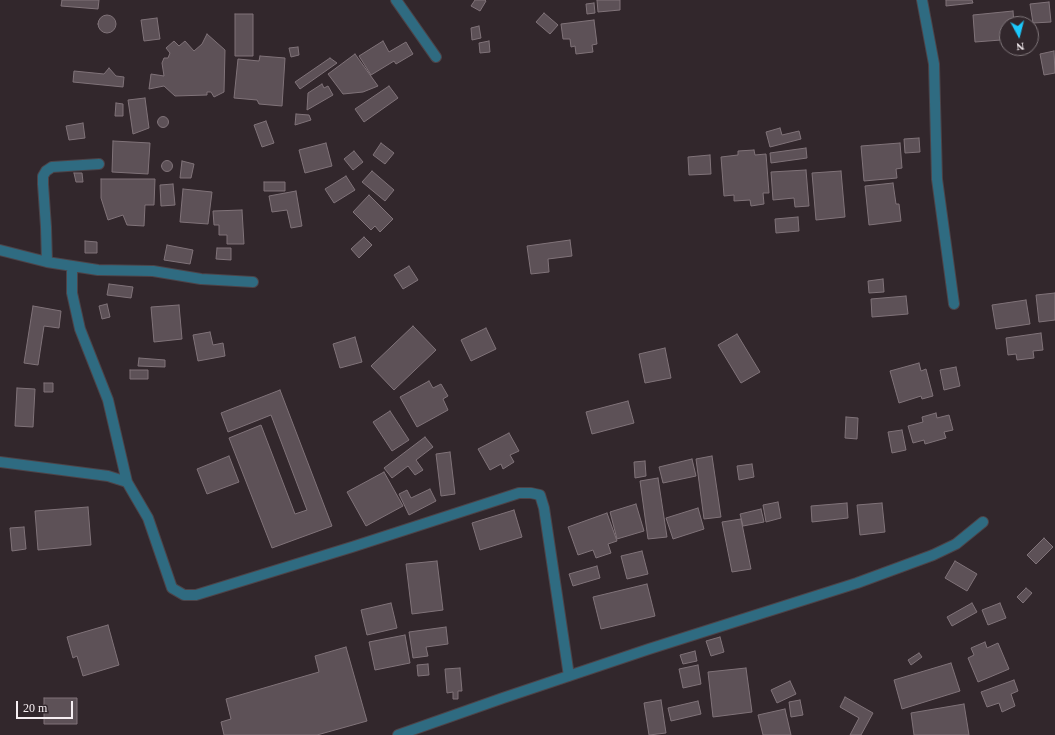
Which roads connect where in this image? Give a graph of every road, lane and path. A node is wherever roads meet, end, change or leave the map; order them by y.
1 (396, 0) edge
2 (922, 0) edge
3 (436, 57) dead end
4 (99, 164) dead end
5 (0, 250) edge
6 (47, 262) junction
7 (72, 266) junction
8 (253, 282) dead end
9 (954, 304) dead end
10 (0, 462) edge
11 (127, 482) junction
12 (983, 522) dead end
13 (569, 676) junction
14 (398, 735) edge

1 - 3 street
2 - 9 street
4 - 6 street
5 - 6 street
6 - 7 street
7 - 8 street
7 - 11 street
10 - 11 street
11 - 13 street
12 - 13 street
13 - 14 street

